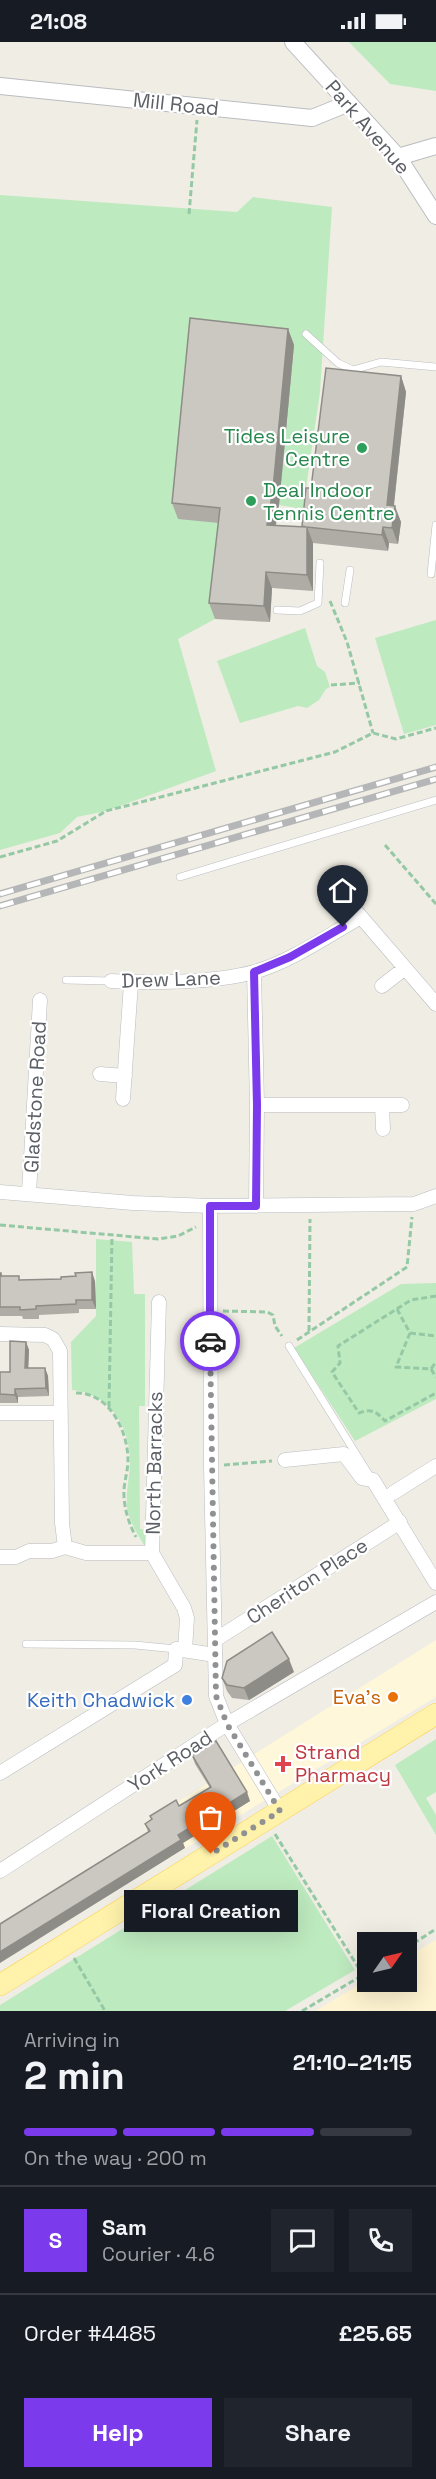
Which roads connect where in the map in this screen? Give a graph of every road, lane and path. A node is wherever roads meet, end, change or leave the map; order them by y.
1 (293, 42) edge
2 (0, 86) edge
3 (349, 103) junction
4 (198, 107) junction
5 (436, 146) edge
6 (398, 157) junction
7 (189, 214) dead end
8 (436, 216) edge
9 (306, 334) dead end
10 (436, 367) edge
11 (436, 525) edge
12 (320, 563) dead end
13 (351, 570) dead end
14 (431, 574) dead end
15 (329, 597) dead end
16 (345, 603) dead end
17 (277, 610) dead end
18 (360, 683) junction
19 (331, 685) dead end
20 (436, 728) edge
21 (373, 733) junction
22 (436, 800) edge
23 (385, 845) dead end
24 (0, 857) edge
25 (180, 877) dead end
26 (342, 895) dead end
27 (436, 904) edge
28 (361, 917) junction
29 (405, 968) junction
30 (254, 972) junction
31 (66, 980) dead end
32 (111, 981) joint
33 (131, 982) junction
34 (382, 986) dead end
35 (40, 1000) dead end
36 (436, 1004) edge
37 (100, 1074) dead end
38 (125, 1076) junction
39 (123, 1099) dead end
40 (257, 1105) junction
41 (382, 1105) junction
42 (402, 1105) dead end
43 (383, 1129) dead end
44 (0, 1192) edge
45 (29, 1193) junction
46 (436, 1196) edge
47 (414, 1204) junction
48 (310, 1205) junction
49 (204, 1206) junction
50 (256, 1206) junction
51 (0, 1225) edge
52 (112, 1234) junction
53 (436, 1296) edge
54 (159, 1302) dead end
55 (397, 1309) junction
56 (209, 1311) junction
57 (309, 1331) junction
58 (410, 1333) junction
59 (0, 1334) edge
60 (436, 1336) edge
61 (289, 1346) junction
62 (436, 1362) edge
63 (431, 1369) junction
64 (436, 1377) edge
65 (62, 1393) junction
66 (436, 1393) edge
67 (108, 1407) junction
68 (0, 1413) edge
69 (61, 1413) junction
70 (285, 1460) joint
71 (235, 1464) dead end
72 (436, 1466) edge
73 (373, 1480) junction
74 (393, 1493) dead end
75 (400, 1522) junction
76 (65, 1547) junction
77 (152, 1553) junction
78 (0, 1557) edge
79 (436, 1583) edge
80 (436, 1602) edge
81 (214, 1641) junction
82 (26, 1644) dead end
83 (181, 1650) junction
84 (215, 1655) junction
85 (436, 1714) edge
86 (227, 1724) junction
87 (0, 1773) edge
88 (273, 1815) junction
89 (0, 1871) edge
90 (436, 1929) edge
91 (417, 1941) edge
92 (66, 1944) junction
93 (357, 1964) edge
94 (357, 1979) edge
95 (0, 1985) edge
96 (105, 2011) edge
97 (302, 2011) edge

1 - 3 street, Park Avenue
2 - 4 street, Mill Road
3 - 4 street, Mill Road
3 - 6 street, Park Avenue
4 - 7 path
5 - 6 street
6 - 8 street, Park Avenue
9 - 10 lane
11 - 14 lane
12 - 17 lane
13 - 16 lane
15 - 18 path
18 - 19 path
18 - 21 path
20 - 21 path
21 - 24 path
22 - 25 lane
23 - 27 path
26 - 28 street
28 - 29 street
28 - 30 street, Drew Lane
29 - 34 street
29 - 36 street
30 - 33 street, Drew Lane
30 - 40 street
31 - 32 lane
32 - 33 street, Drew Lane
33 - 38 street
35 - 45 street, Gladstone Road
37 - 38 street
38 - 39 street
40 - 41 street
40 - 50 street
41 - 42 street
41 - 43 street
44 - 45 street, Gladstone Road
45 - 49 street, Gladstone Road
46 - 47 street, Gladstone Road
47 - 48 street, Gladstone Road
47 - 57 path
48 - 50 street, Gladstone Road
48 - 57 path
49 - 50 street, Gladstone Road
49 - 52 path
49 - 56 street
51 - 52 path
52 - 67 path
53 - 55 path
54 - 77 street, North Barracks
55 - 58 path
55 - 66 path
56 - 61 path
56 - 81 street
57 - 61 path
58 - 60 path
58 - 63 path
59 - 65 street
61 - 73 lane
62 - 63 path
63 - 64 path
65 - 67 path
65 - 69 street
67 - 77 path
68 - 69 street
69 - 76 street
70 - 71 path
70 - 73 street
72 - 74 street
73 - 75 street
75 - 79 street
75 - 81 street, Cheriton Place
76 - 77 street
76 - 78 street
77 - 83 street, North Barracks
80 - 86 street, York Road
81 - 84 street
82 - 83 lane
83 - 84 street
83 - 87 street
84 - 86 street
85 - 88 main road
86 - 88 street
86 - 89 street, York Road
88 - 92 main road
88 - 93 path
90 - 91 path
92 - 95 main road
92 - 96 path
94 - 97 path

